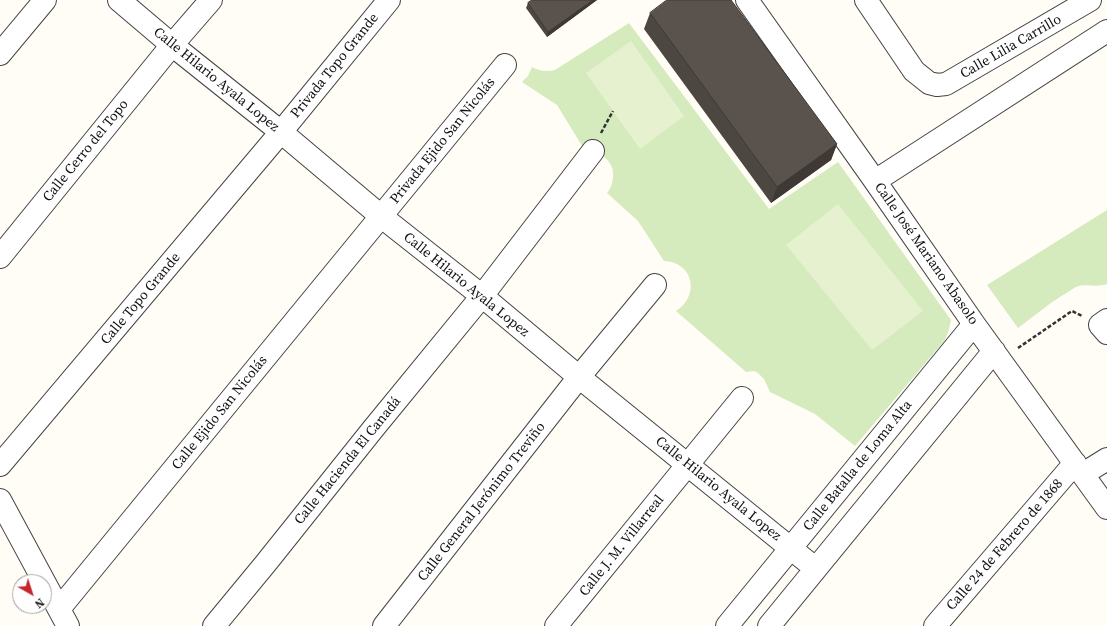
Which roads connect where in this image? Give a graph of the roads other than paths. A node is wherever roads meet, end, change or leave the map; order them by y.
1 (44, 0) edge
2 (119, 0) edge
3 (211, 0) edge
4 (388, 0) edge
5 (747, 0) edge
6 (866, 0) edge
7 (1090, 0) edge
8 (1107, 31) edge
9 (172, 45) junction
10 (0, 54) edge
11 (505, 65) dead end
12 (281, 132) junction
13 (593, 151) road end
14 (876, 181) junction
15 (382, 217) junction
16 (0, 257) edge
17 (655, 285) dead end
18 (482, 296) junction
19 (974, 324) junction
20 (997, 356) junction
21 (579, 377) junction
22 (742, 398) dead end
23 (1107, 459) edge
24 (0, 465) edge
25 (687, 465) junction
26 (1079, 468) junction
27 (0, 500) edge
28 (1107, 508) edge
29 (791, 548) junction
30 (815, 568) junction
31 (64, 618) edge
32 (214, 626) edge
33 (384, 626) edge
34 (556, 626) edge
35 (727, 626) edge
36 (768, 626) edge
37 (935, 626) edge

1 - 10 street
2 - 9 street, Calle Hilario Ayala Lopez
3 - 9 street, Calle Cerro del Topo
4 - 12 street, Privada Topo Grande
5 - 14 street, Calle José Mariano Abasolo
6 - 7 street, Calle Lilia Carrillo
8 - 14 street
9 - 12 street, Calle Hilario Ayala Lopez
9 - 16 street, Calle Cerro del Topo
11 - 15 street, Privada Ejido San Nicolás
12 - 15 street, Calle Hilario Ayala Lopez
12 - 24 street, Calle Topo Grande
13 - 18 street, Calle Hacienda El Canadá
14 - 19 street, Calle José Mariano Abasolo
15 - 18 street, Calle Hilario Ayala Lopez
15 - 31 street, Calle Ejido San Nicolás
17 - 21 street, Calle General Jerónimo Treviño
18 - 21 street, Calle Hilario Ayala Lopez
18 - 32 street, Calle Hacienda El Canadá
19 - 20 street, Calle José Mariano Abasolo
19 - 29 street, Calle Batalla de Loma Alta
20 - 26 street, Calle José Mariano Abasolo
20 - 30 street
21 - 25 street, Calle Hilario Ayala Lopez
21 - 33 street, Calle General Jerónimo Treviño
22 - 25 street, Calle J. M. Villarreal
23 - 26 street, Calle 24 de Febrero de 1868
25 - 29 street, Calle Hilario Ayala Lopez
25 - 34 street, Calle J. M. Villarreal
26 - 28 street, Calle José Mariano Abasolo
26 - 37 street, Calle 24 de Febrero de 1868
27 - 31 street
29 - 30 street, Calle Hilario Ayala Lopez
29 - 35 street, Calle Batalla de Loma Alta
30 - 36 street

